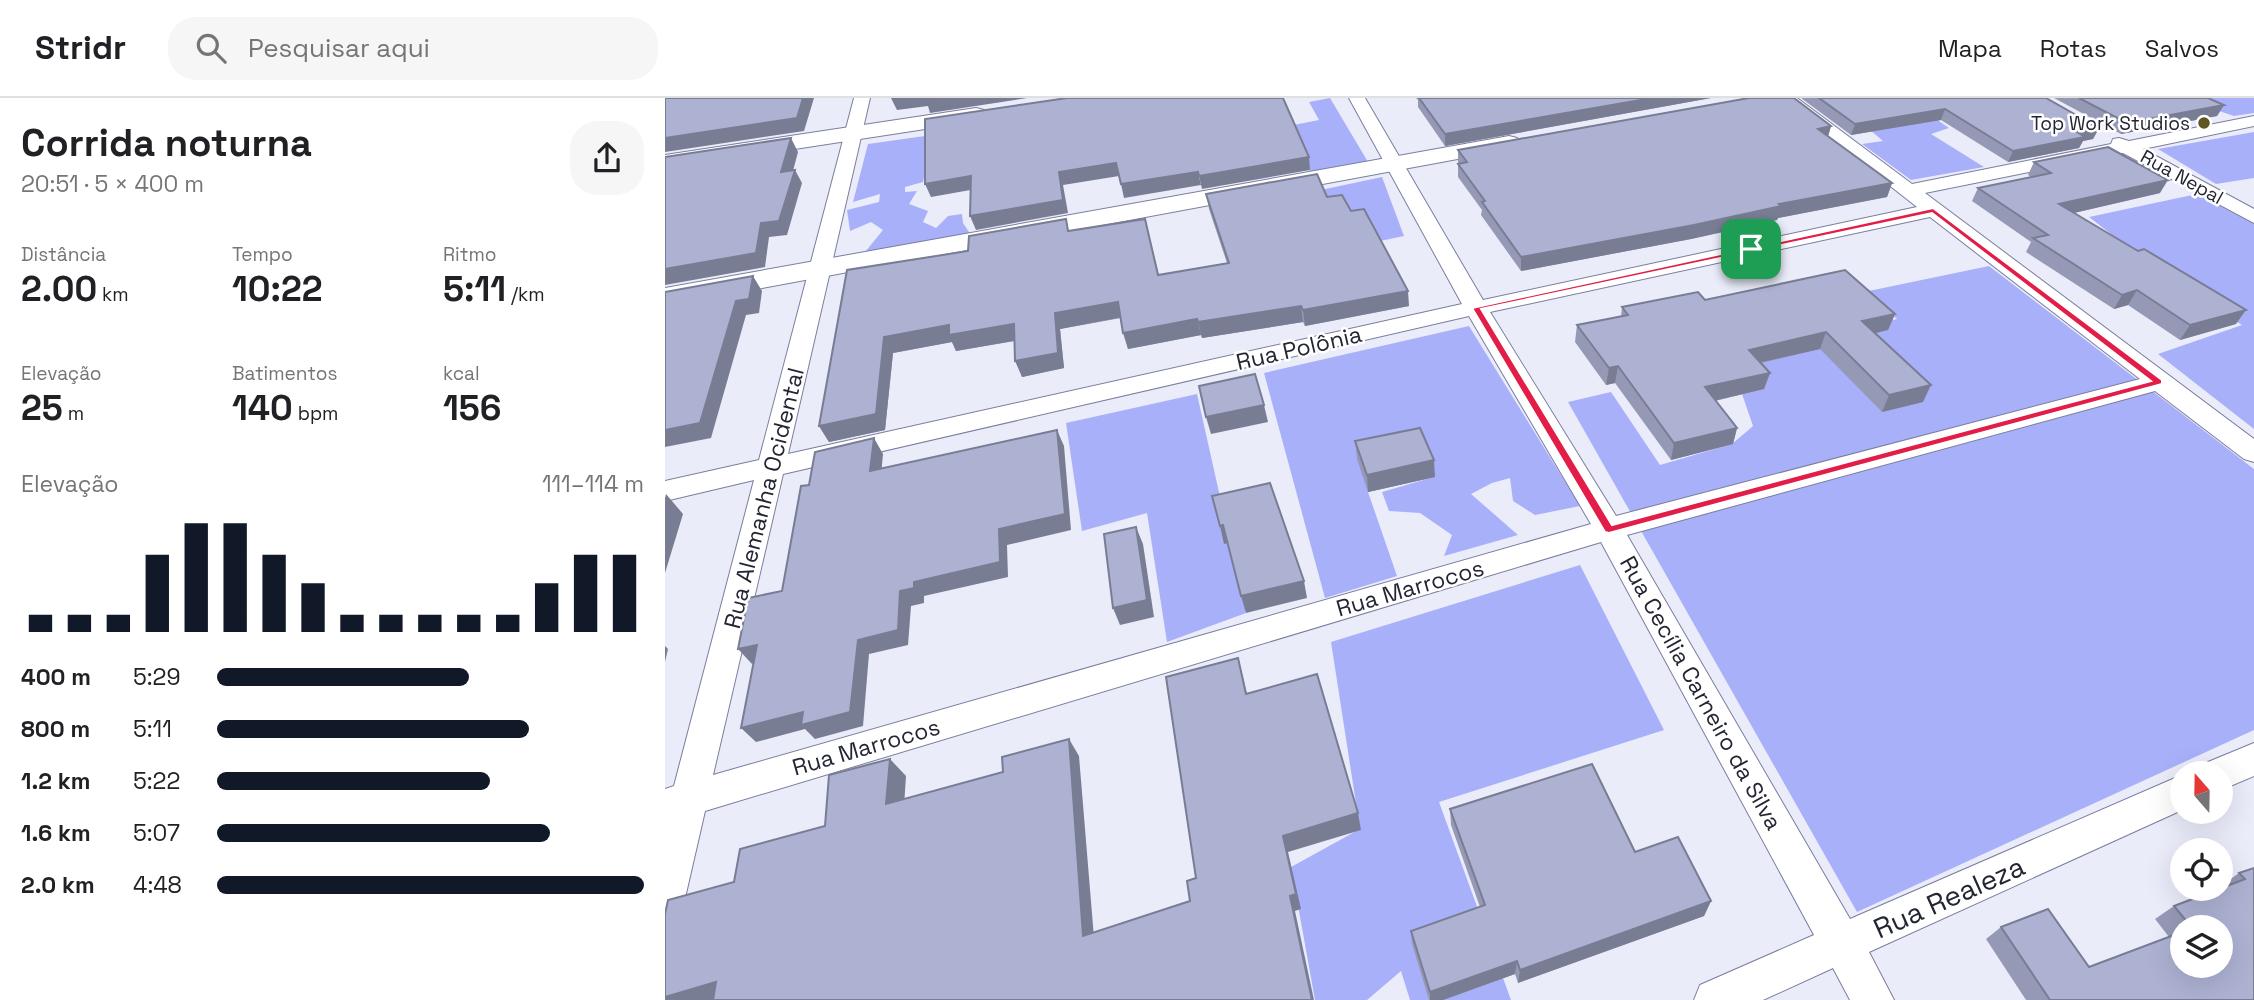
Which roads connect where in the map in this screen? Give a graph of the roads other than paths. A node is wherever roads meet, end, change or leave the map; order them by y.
1 (862, 98) edge
2 (1357, 98) edge
3 (1786, 98) edge
4 (992, 113) edge
5 (2254, 121) edge
6 (853, 133) junction
7 (2102, 134) edge
8 (1529, 139) edge
9 (2125, 146) junction
10 (665, 162) edge
11 (1392, 163) junction
12 (1907, 191) junction
13 (1933, 211) junction
14 (2254, 217) edge
15 (821, 270) junction
16 (665, 297) edge
17 (1476, 308) junction
18 (2158, 382) junction
19 (2254, 453) edge
20 (771, 468) junction
21 (665, 491) edge
22 (1609, 529) junction
23 (2254, 759) edge
24 (2233, 769) edge
25 (2170, 797) edge
26 (677, 802) edge
27 (665, 898) edge
28 (1842, 945) junction
29 (1715, 1000) edge
30 (1873, 1000) edge

1 - 6 street, Rua Alemanha Ocidental
2 - 11 street, Rua Cecília Carneiro da Silva
3 - 12 street
4 - 6 main road
5 - 9 street
6 - 10 main road
6 - 15 street, Rua Alemanha Ocidental
7 - 9 street, Rua Nepal
8 - 11 main road
9 - 12 street
9 - 14 street, Rua Nepal
11 - 15 main road
11 - 17 street, Rua Cecília Carneiro da Silva
12 - 13 street
13 - 17 street, Rua Polônia
13 - 18 street
15 - 16 main road
15 - 20 street, Rua Alemanha Ocidental
17 - 20 street, Rua Polônia
17 - 22 street, Rua Cecília Carneiro da Silva
18 - 19 street
18 - 22 street, Rua Marrocos
20 - 21 street, Rua Polônia
20 - 26 street, Rua Alemanha Ocidental
22 - 26 street, Rua Marrocos
22 - 28 street, Rua Cecília Carneiro da Silva
23 - 24 street
25 - 28 street, Rua Realeza
26 - 27 street, Rua Alemanha Ocidental
28 - 29 street, Rua Realeza
28 - 30 street, Rua Cecília Carneiro da Silva

